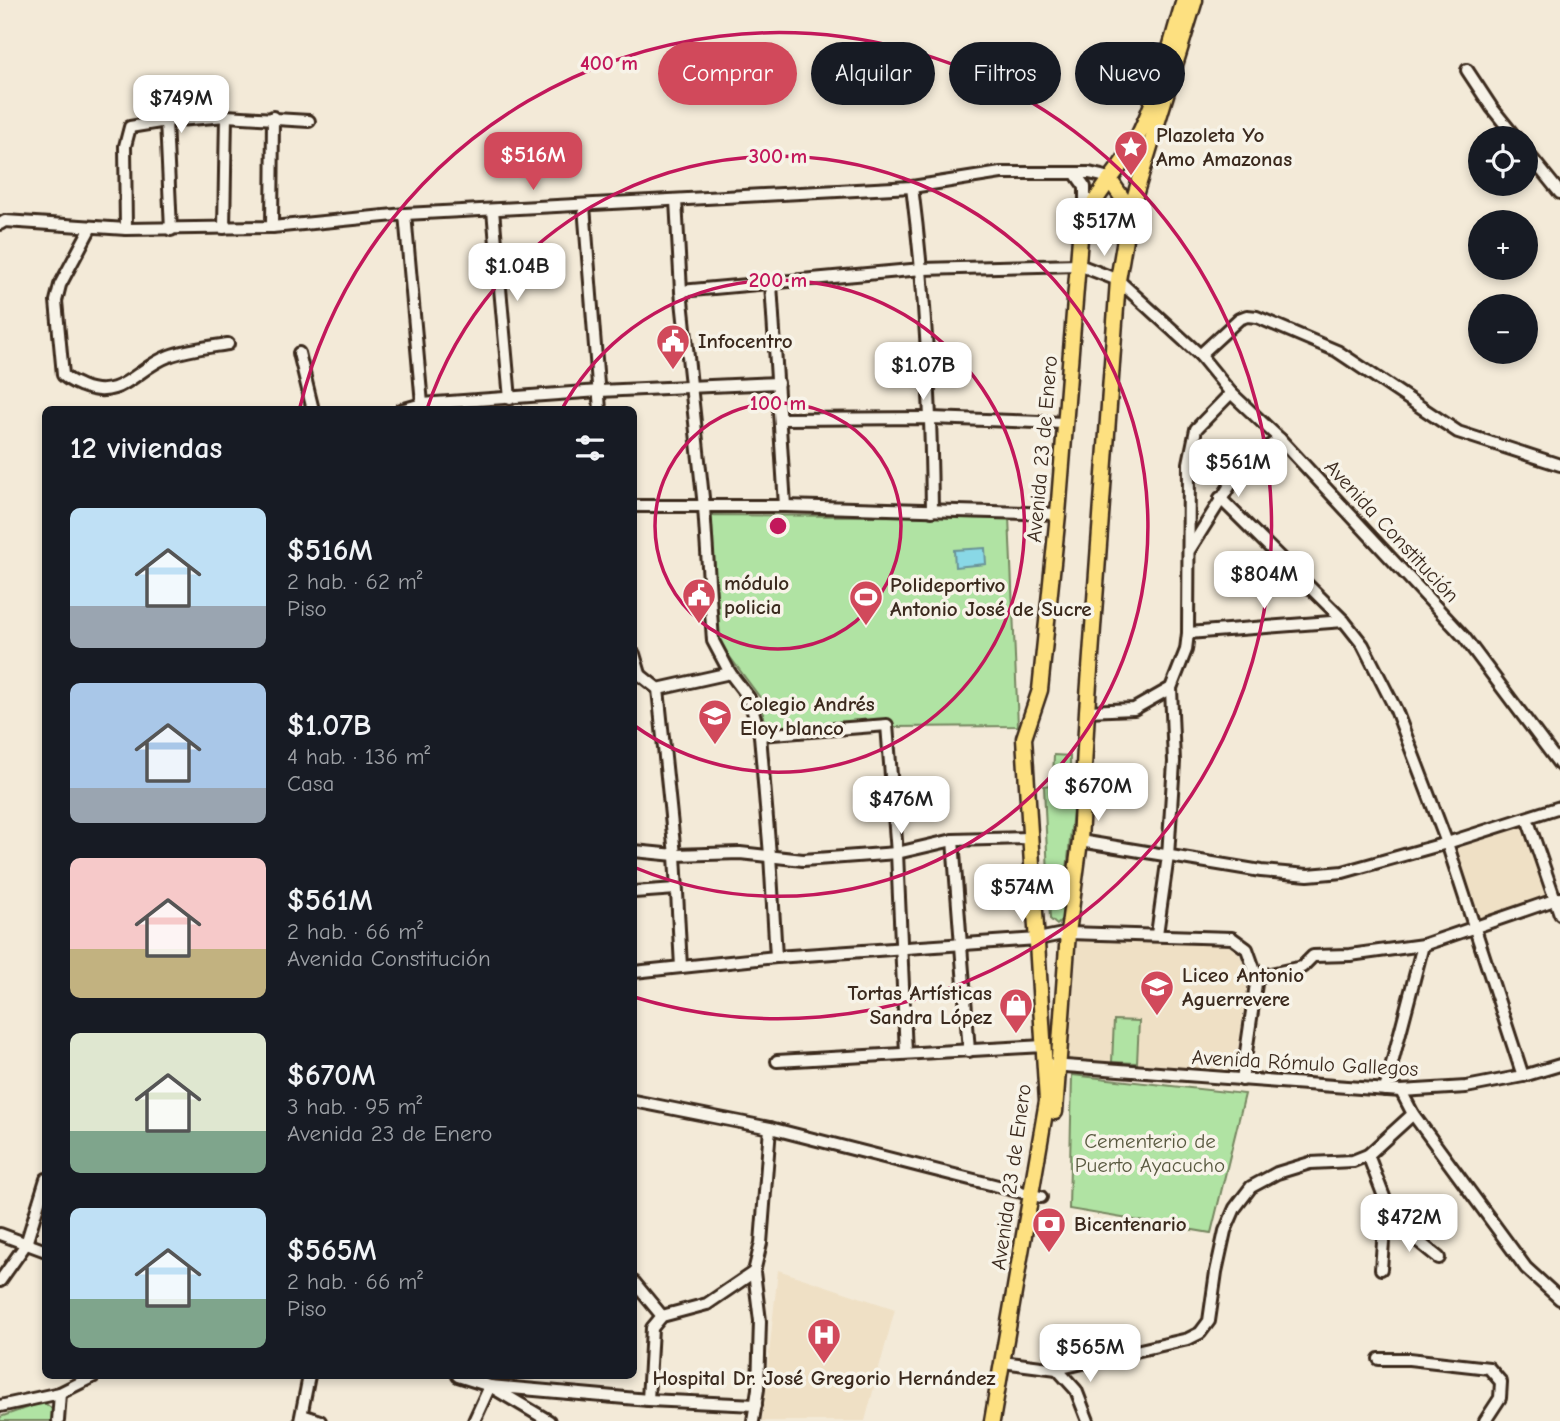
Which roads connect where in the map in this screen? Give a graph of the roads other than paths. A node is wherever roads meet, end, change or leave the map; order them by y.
1 (1184, 0) edge
2 (1195, 0) edge
3 (1467, 70) dead end
4 (226, 116) junction
5 (273, 117) junction
6 (166, 121) junction
7 (309, 121) dead end
8 (1506, 126) edge
9 (1538, 166) edge
10 (1075, 173) junction
11 (1110, 180) junction
12 (912, 187) junction
13 (1560, 193) edge
14 (1122, 197) junction
15 (676, 200) junction
16 (1096, 200) junction
17 (584, 206) junction
18 (492, 210) junction
19 (405, 215) junction
20 (1129, 215) junction
21 (1085, 217) junction
22 (0, 224) edge
23 (91, 227) junction
24 (272, 227) junction
25 (224, 228) junction
26 (126, 229) junction
27 (171, 230) junction
28 (1079, 265) junction
29 (922, 269) junction
30 (1118, 280) junction
31 (771, 284) junction
32 (681, 291) junction
33 (228, 344) dead end
34 (299, 353) dead end
35 (1200, 355) junction
36 (778, 383) junction
37 (690, 386) junction
38 (599, 391) junction
39 (1231, 393) junction
40 (510, 399) junction
41 (422, 404) junction
42 (312, 406) edge
43 (415, 406) edge
44 (466, 406) edge
45 (600, 406) edge
46 (931, 418) junction
47 (781, 419) junction
48 (1065, 422) junction
49 (1280, 439) junction
50 (1560, 465) edge
51 (1220, 499) junction
52 (637, 506) edge
53 (785, 506) junction
54 (704, 507) junction
55 (932, 511) junction
56 (1058, 514) junction
57 (1188, 551) junction
58 (1343, 621) junction
59 (1188, 633) junction
60 (637, 672) edge
61 (730, 673) junction
62 (1171, 688) junction
63 (657, 689) junction
64 (1087, 711) junction
65 (760, 735) junction
66 (1560, 765) edge
67 (1560, 807) edge
68 (1527, 818) junction
69 (1030, 838) junction
70 (953, 841) junction
71 (1080, 841) junction
72 (1447, 843) junction
73 (637, 851) edge
74 (897, 853) junction
75 (675, 855) junction
76 (770, 855) junction
77 (1168, 856) junction
78 (676, 889) junction
79 (637, 892) edge
80 (1558, 899) edge
81 (1560, 914) edge
82 (1475, 926) junction
83 (1069, 933) junction
84 (1157, 934) junction
85 (1038, 939) junction
86 (962, 943) junction
87 (1423, 945) junction
88 (900, 949) junction
89 (776, 957) junction
90 (681, 967) junction
91 (637, 972) edge
92 (1257, 977) junction
93 (1044, 1046) junction
94 (969, 1051) junction
95 (906, 1053) junction
96 (777, 1061) dead end
97 (1053, 1065) junction
98 (1560, 1065) edge
99 (1523, 1076) junction
100 (1241, 1080) junction
101 (1385, 1090) junction
102 (1401, 1091) junction
103 (637, 1102) edge
104 (1413, 1114) junction
105 (770, 1128) junction
106 (1368, 1155) junction
107 (42, 1193) edge
108 (1037, 1196) junction
109 (1384, 1230) junction
110 (0, 1234) edge
111 (26, 1244) junction
112 (42, 1250) edge
113 (1439, 1258) dead end
114 (1381, 1269) dead end
115 (754, 1272) junction
116 (0, 1281) edge
117 (637, 1286) edge
118 (1555, 1288) edge
119 (1560, 1299) edge
120 (662, 1317) junction
121 (1379, 1359) dead end
122 (1010, 1363) junction
123 (1057, 1369) junction
124 (88, 1379) edge
125 (308, 1379) edge
126 (468, 1379) edge
127 (489, 1385) junction
128 (60, 1393) junction
129 (648, 1400) junction
130 (756, 1405) junction
131 (0, 1406) edge
132 (301, 1418) edge
133 (58, 1421) edge
134 (320, 1421) edge
135 (474, 1421) edge
136 (550, 1421) edge
137 (753, 1421) edge
138 (992, 1421) edge
139 (1001, 1421) edge
140 (1088, 1421) edge
141 (1485, 1421) edge

1 - 11 main road, Avenida 23 de Enero
2 - 20 main road, Avenida 23 de Enero
3 - 8 street
4 - 5 street
4 - 6 street
4 - 25 street
5 - 7 street
5 - 24 street
6 - 26 street
6 - 27 street
9 - 13 street
10 - 11 street
10 - 12 street
10 - 21 street
11 - 14 main road
11 - 16 main road, Avenida 23 de Enero
12 - 15 street
12 - 29 street
14 - 16 main road
14 - 20 main road
15 - 17 street
15 - 32 street
16 - 21 main road, Avenida 23 de Enero
17 - 18 street
17 - 38 street
18 - 19 street
18 - 40 street
19 - 24 street
19 - 41 street
20 - 30 main road, Avenida 23 de Enero
21 - 28 main road, Avenida 23 de Enero
22 - 23 street
23 - 26 street
23 - 33 street
24 - 25 street
25 - 27 street
26 - 27 street
28 - 29 street
28 - 30 street, Avenida Constitución
28 - 48 main road, Avenida 23 de Enero
29 - 31 street
29 - 46 street
30 - 35 street, Avenida Constitución
30 - 64 main road, Avenida 23 de Enero
31 - 32 street
31 - 36 street
32 - 37 street
34 - 42 street
35 - 39 street, Avenida Constitución
35 - 50 street
36 - 37 street
36 - 47 street
37 - 38 street
37 - 54 street
38 - 40 street
38 - 45 street
39 - 49 street, Avenida Constitución
39 - 57 street
40 - 44 street
41 - 43 street
41 - 44 street
46 - 47 street
46 - 48 street
46 - 55 street
47 - 53 street
48 - 56 main road, Avenida 23 de Enero
49 - 51 street
49 - 66 street, Avenida Constitución
51 - 57 street
51 - 58 street
52 - 54 street
53 - 54 street
53 - 55 street
54 - 61 street
55 - 56 street
56 - 69 main road, Avenida 23 de Enero
57 - 59 street
58 - 59 street
58 - 72 street
59 - 62 street
60 - 63 street
61 - 63 street
61 - 65 street
62 - 64 street
62 - 77 street
63 - 75 street
64 - 71 main road, Avenida 23 de Enero
65 - 74 street
65 - 76 street
67 - 68 street
68 - 72 street
68 - 80 street
69 - 70 street
69 - 85 main road, Avenida 23 de Enero
70 - 74 street
70 - 86 street
71 - 77 street
71 - 83 main road, Avenida 23 de Enero
72 - 77 street
72 - 82 street
73 - 75 street
74 - 76 street
74 - 88 street
75 - 76 street
75 - 78 street
76 - 89 street
77 - 84 street
78 - 79 street
78 - 90 street
80 - 81 street
80 - 82 street
82 - 87 street
82 - 99 street
83 - 84 street
83 - 85 street
83 - 97 main road, Avenida 23 de Enero
84 - 92 street
85 - 86 street
85 - 93 main road, Avenida 23 de Enero
86 - 88 street
86 - 94 street
87 - 92 street
87 - 101 street
88 - 89 street
88 - 95 street
89 - 90 street
90 - 91 street
92 - 100 street
93 - 94 street
93 - 97 main road, Avenida 23 de Enero
94 - 95 street
95 - 96 street
97 - 100 street, Avenida Rómulo Gallegos
97 - 108 main road, Avenida 23 de Enero
98 - 99 street, Avenida Rómulo Gallegos
99 - 102 street, Avenida Rómulo Gallegos
100 - 101 street, Avenida Rómulo Gallegos
101 - 102 street, Avenida Rómulo Gallegos
102 - 104 street
103 - 105 street
104 - 106 street
104 - 118 street
105 - 108 street
105 - 115 street
106 - 109 street
106 - 123 street
107 - 111 street
108 - 122 main road, Avenida 23 de Enero
108 - 138 main road, Avenida 23 de Enero
109 - 113 street
109 - 114 street
110 - 111 street
111 - 112 street
111 - 116 street
115 - 120 street
115 - 130 street
117 - 120 street
118 - 119 street
120 - 129 street
121 - 141 street
122 - 123 street
122 - 139 main road, Avenida 23 de Enero
123 - 140 street
124 - 128 street
125 - 132 street
126 - 127 street
127 - 129 street
127 - 135 street
127 - 136 street
128 - 131 street
128 - 133 street
129 - 130 street
130 - 137 street
132 - 134 street

